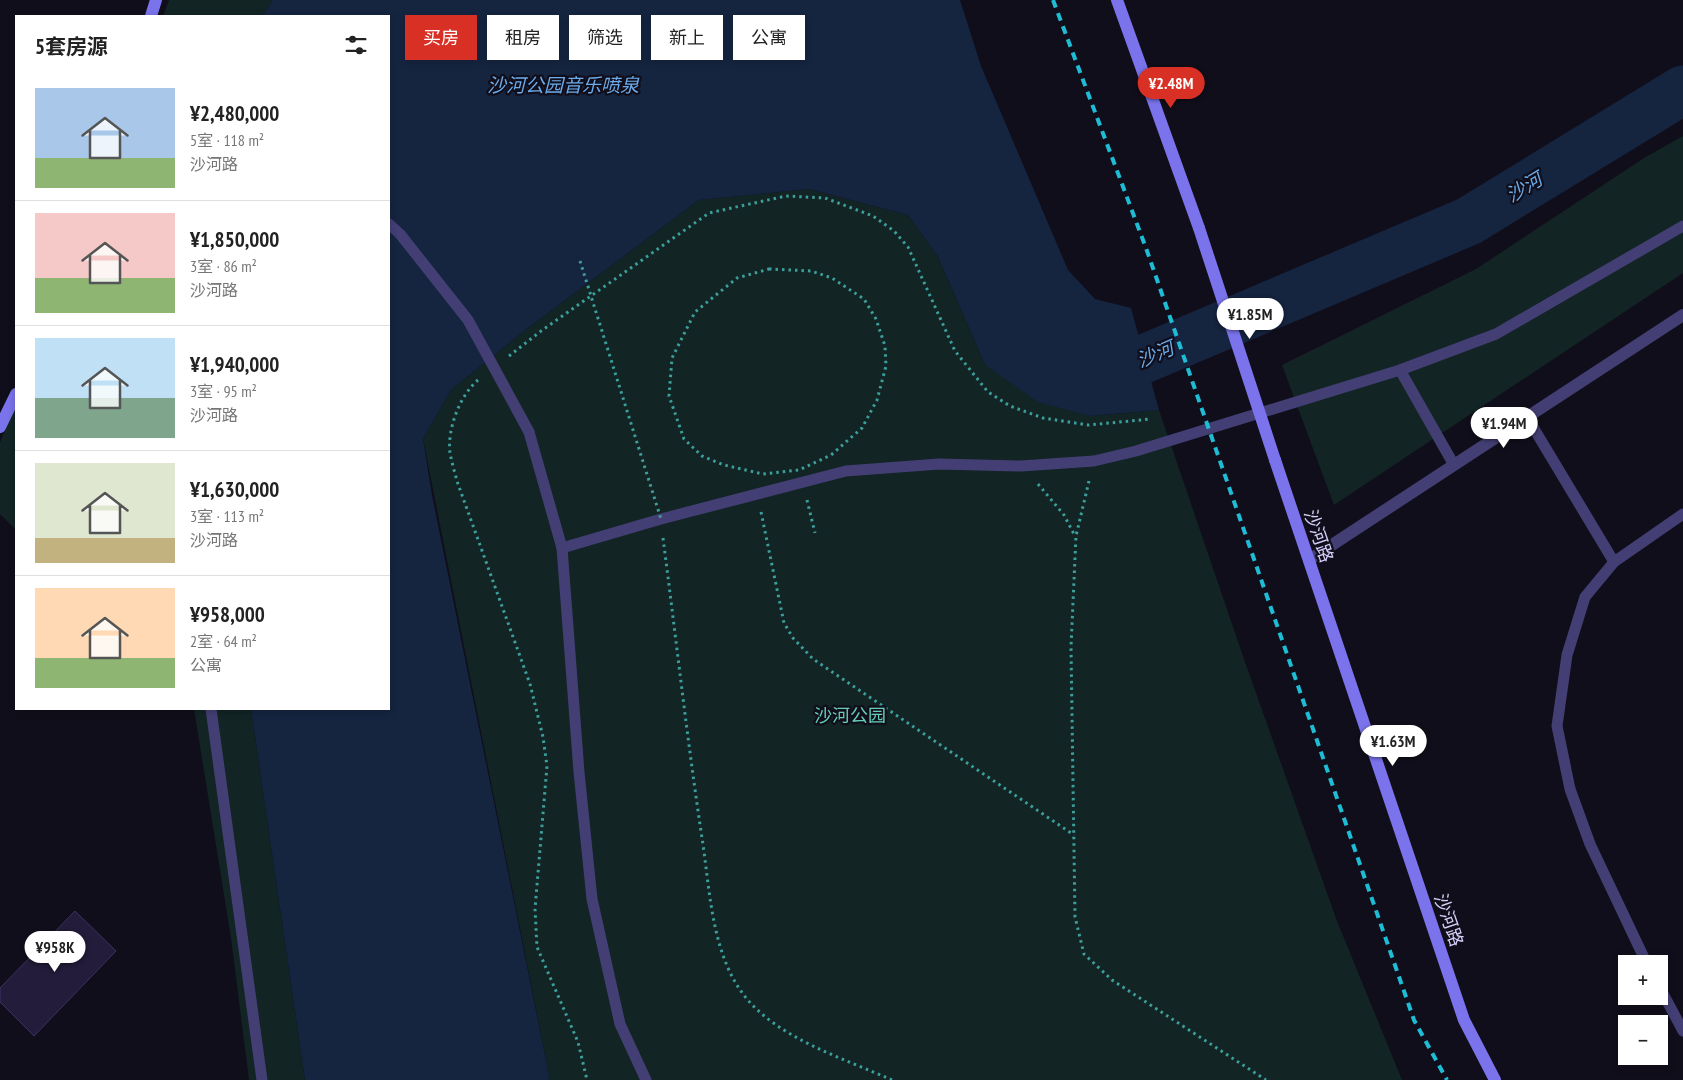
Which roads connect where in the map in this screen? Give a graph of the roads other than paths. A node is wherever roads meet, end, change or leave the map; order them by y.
1 (156, 0) edge
2 (1117, 0) edge
3 (151, 15) edge
4 (390, 225) edge
5 (1683, 226) edge
6 (1683, 314) edge
7 (1400, 370) junction
8 (15, 396) edge
9 (1527, 417) junction
10 (0, 427) edge
11 (1454, 465) junction
12 (1683, 514) edge
13 (562, 548) junction
14 (1309, 560) junction
15 (1614, 562) junction
16 (211, 710) edge
17 (1643, 955) edge
18 (1668, 1003) edge
19 (1683, 1031) edge
20 (262, 1080) edge
21 (646, 1080) edge
22 (1495, 1080) edge

1 - 3 main road
2 - 14 main road, 沙河路, bridge
4 - 13 lane, bridge
5 - 7 lane
6 - 9 street
7 - 11 lane
7 - 13 lane
8 - 10 main road
9 - 11 street
9 - 15 lane
11 - 14 street
12 - 15 lane
13 - 21 lane
14 - 22 main road, 沙河路
15 - 17 lane
16 - 20 lane
18 - 19 lane

